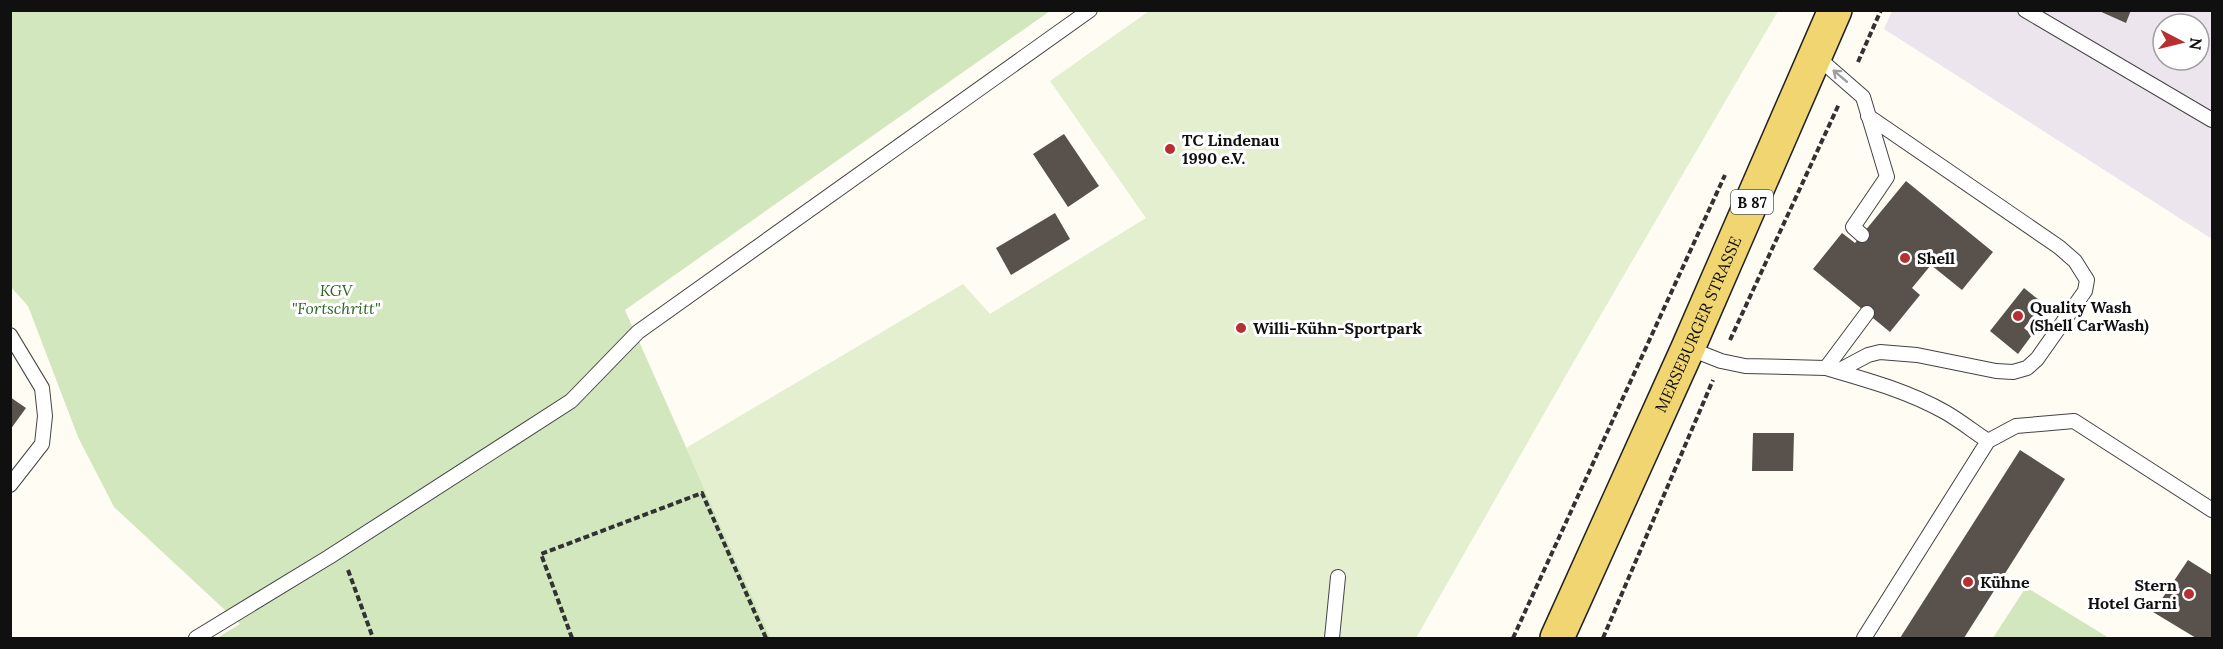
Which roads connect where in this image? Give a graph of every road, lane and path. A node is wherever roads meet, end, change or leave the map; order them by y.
1 (1090, 10) edge
2 (1835, 10) edge
3 (1881, 10) edge
4 (2025, 10) edge
5 (1816, 56) junction
6 (1849, 84) junction
7 (1869, 116) junction
8 (2212, 120) edge
9 (1726, 173) dead end
10 (1862, 235) dead end
11 (1867, 313) dead end
12 (10, 335) edge
13 (1688, 348) junction
14 (1721, 361) junction
15 (1832, 369) junction
16 (1988, 441) junction
17 (10, 485) edge
18 (2212, 510) edge
19 (340, 550) junction
20 (1338, 577) dead end
21 (196, 639) edge
22 (374, 639) edge
23 (572, 639) edge
24 (766, 639) edge
25 (1332, 639) edge
26 (1513, 639) edge
27 (1557, 639) edge
28 (1603, 639) edge
29 (1864, 639) edge

1 - 19 lane
2 - 5 main road, MERSEBURGER STRASSE / B 87
3 - 6 path
4 - 8 lane
6 -> 5 lane
5 - 13 main road, MERSEBURGER STRASSE / B 87
6 - 7 lane
6 - 14 path
7 - 10 lane
7 - 15 lane
9 - 26 path
11 - 15 lane
12 - 17 lane
13 - 14 lane
13 - 27 main road, MERSEBURGER STRASSE / B 87
14 - 15 lane
14 - 28 path
15 - 16 lane
16 - 18 lane
16 - 29 lane
19 - 21 lane
19 - 22 path
20 - 25 lane
23 - 24 path

